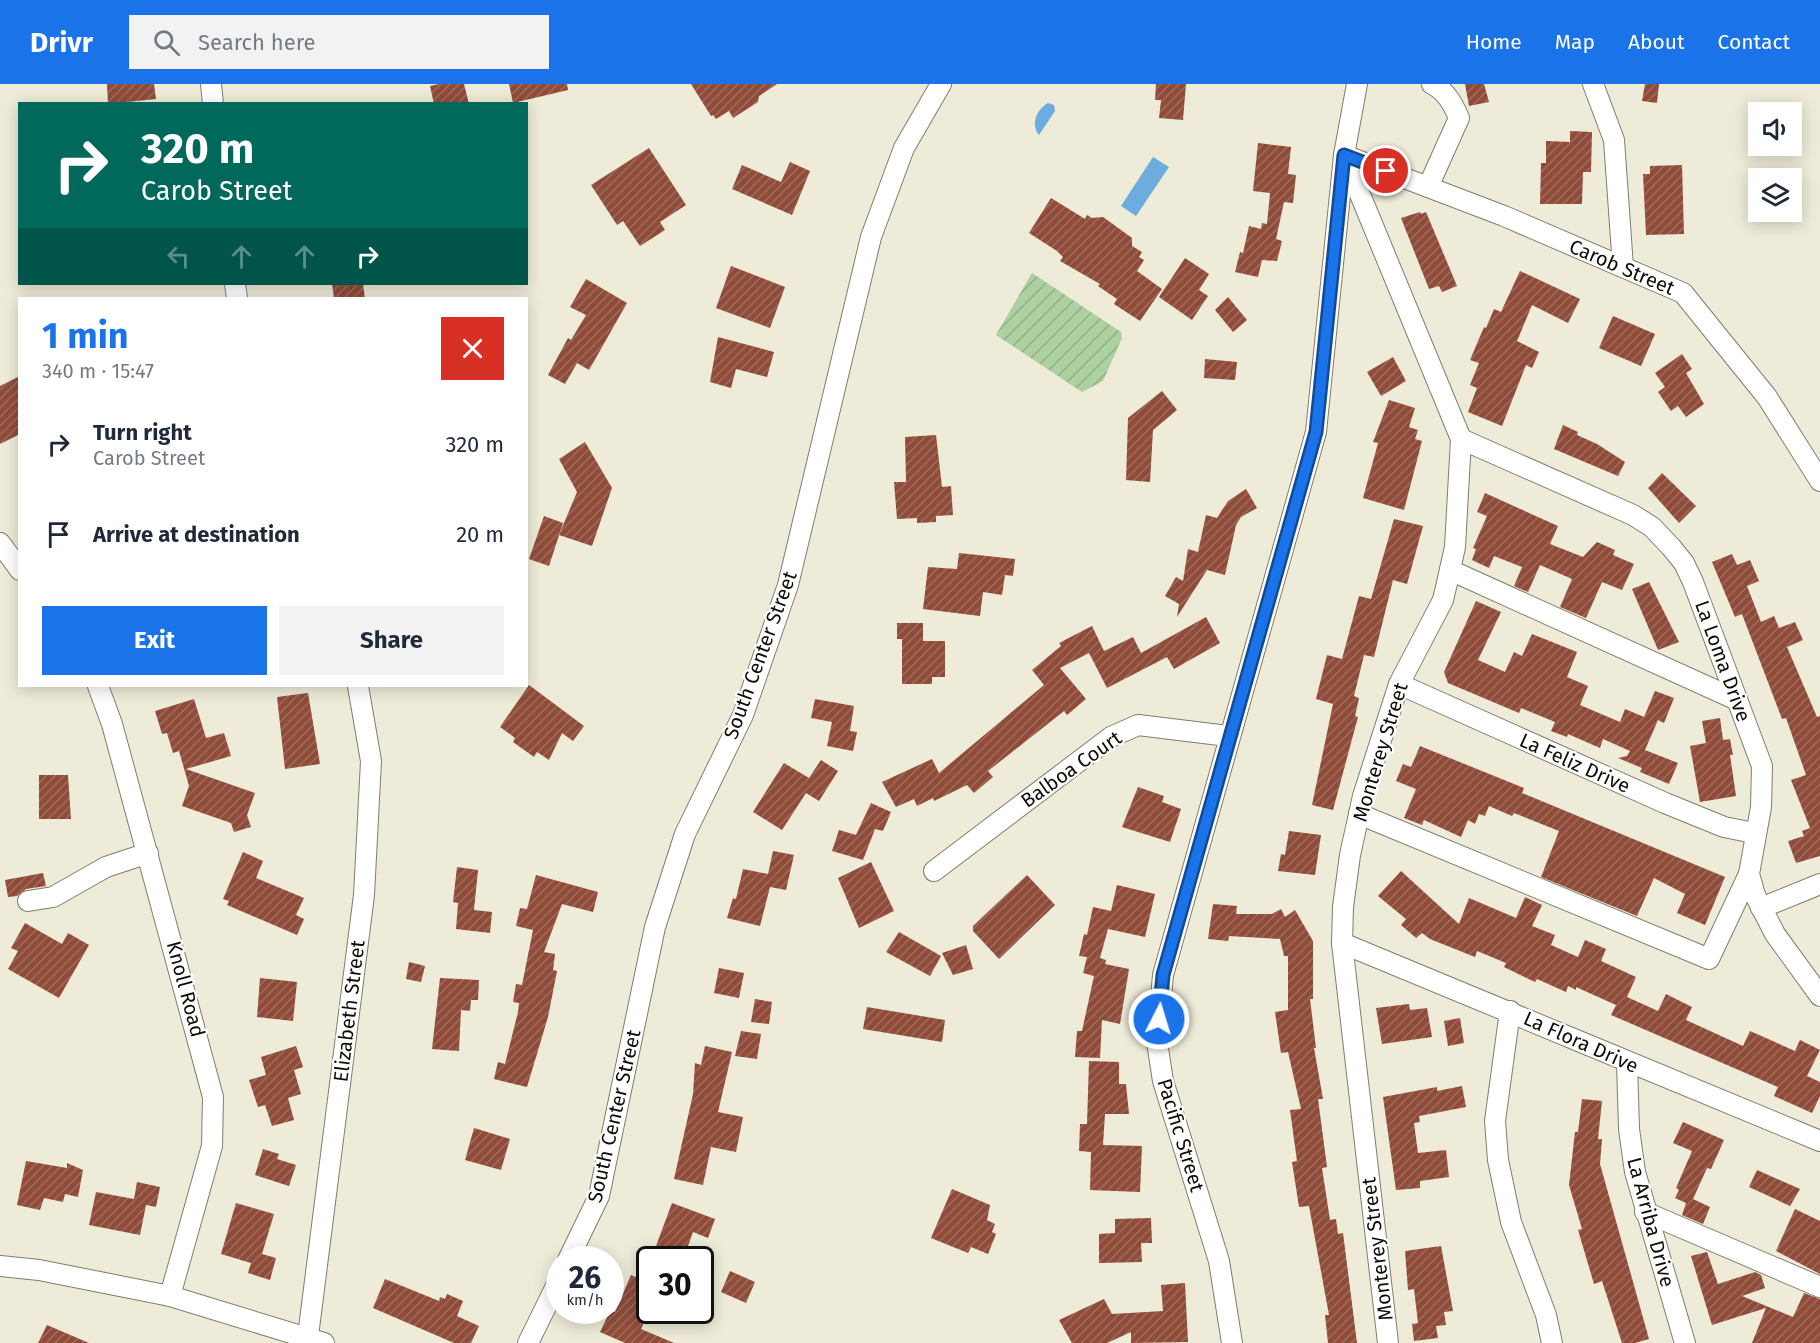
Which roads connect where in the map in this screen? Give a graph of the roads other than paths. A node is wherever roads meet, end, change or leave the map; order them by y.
1 (211, 84) edge
2 (941, 84) edge
3 (1356, 84) edge
4 (1432, 84) edge
5 (1593, 84) edge
6 (213, 102) edge
7 (1344, 155) junction
8 (1428, 187) junction
9 (1623, 267) junction
10 (1461, 439) junction
11 (1820, 481) edge
12 (0, 543) edge
13 (18, 567) edge
14 (1450, 570) junction
15 (1399, 684) junction
16 (98, 687) edge
17 (358, 687) edge
18 (1737, 700) junction
19 (1228, 736) junction
20 (1359, 814) junction
21 (1754, 833) junction
22 (148, 853) junction
23 (934, 871) dead end
24 (1749, 874) junction
25 (1820, 884) edge
26 (28, 901) dead end
27 (1761, 908) junction
28 (1342, 942) junction
29 (1820, 996) edge
30 (1510, 1011) junction
31 (1627, 1063) junction
32 (1820, 1141) edge
33 (1646, 1212) junction
34 (575, 1246) edge
35 (0, 1266) edge
36 (1820, 1287) edge
37 (170, 1296) junction
38 (546, 1306) edge
39 (316, 1340) edge
40 (528, 1343) edge
41 (1232, 1343) edge
42 (1388, 1343) edge
43 (1552, 1343) edge
44 (1685, 1343) edge

1 - 6 street
2 - 34 street, South Center Street
3 - 7 street, Pacific Street
4 - 8 street
5 - 9 street
7 - 8 street, Carob Street
7 - 10 street, Monterey Street
7 - 19 street, Pacific Street
8 - 9 street, Carob Street
9 - 11 street, Carob Street
10 - 14 street, Monterey Street
10 - 18 street, La Loma Drive
12 - 13 street
14 - 15 street, Monterey Street
14 - 18 street
15 - 20 street, Monterey Street
15 - 21 street, La Feliz Drive
16 - 22 street, Knoll Road
17 - 39 street, Elizabeth Street
18 - 21 street, La Loma Drive
19 - 23 street, Balboa Court
19 - 41 street, Pacific Street
20 - 24 street
20 - 28 street, Monterey Street
21 - 24 street, La Loma Drive
22 - 26 street
22 - 37 street, Knoll Road
24 - 27 street, La Loma Drive
25 - 27 street
27 - 29 street, La Loma Drive
28 - 30 street, La Flora Drive
28 - 42 street, Monterey Street
30 - 31 street, La Flora Drive
30 - 43 street
31 - 32 street, La Flora Drive
31 - 33 street, La Arriba Drive
33 - 36 street
33 - 44 street, La Arriba Drive
35 - 37 street
37 - 39 street
38 - 40 street

